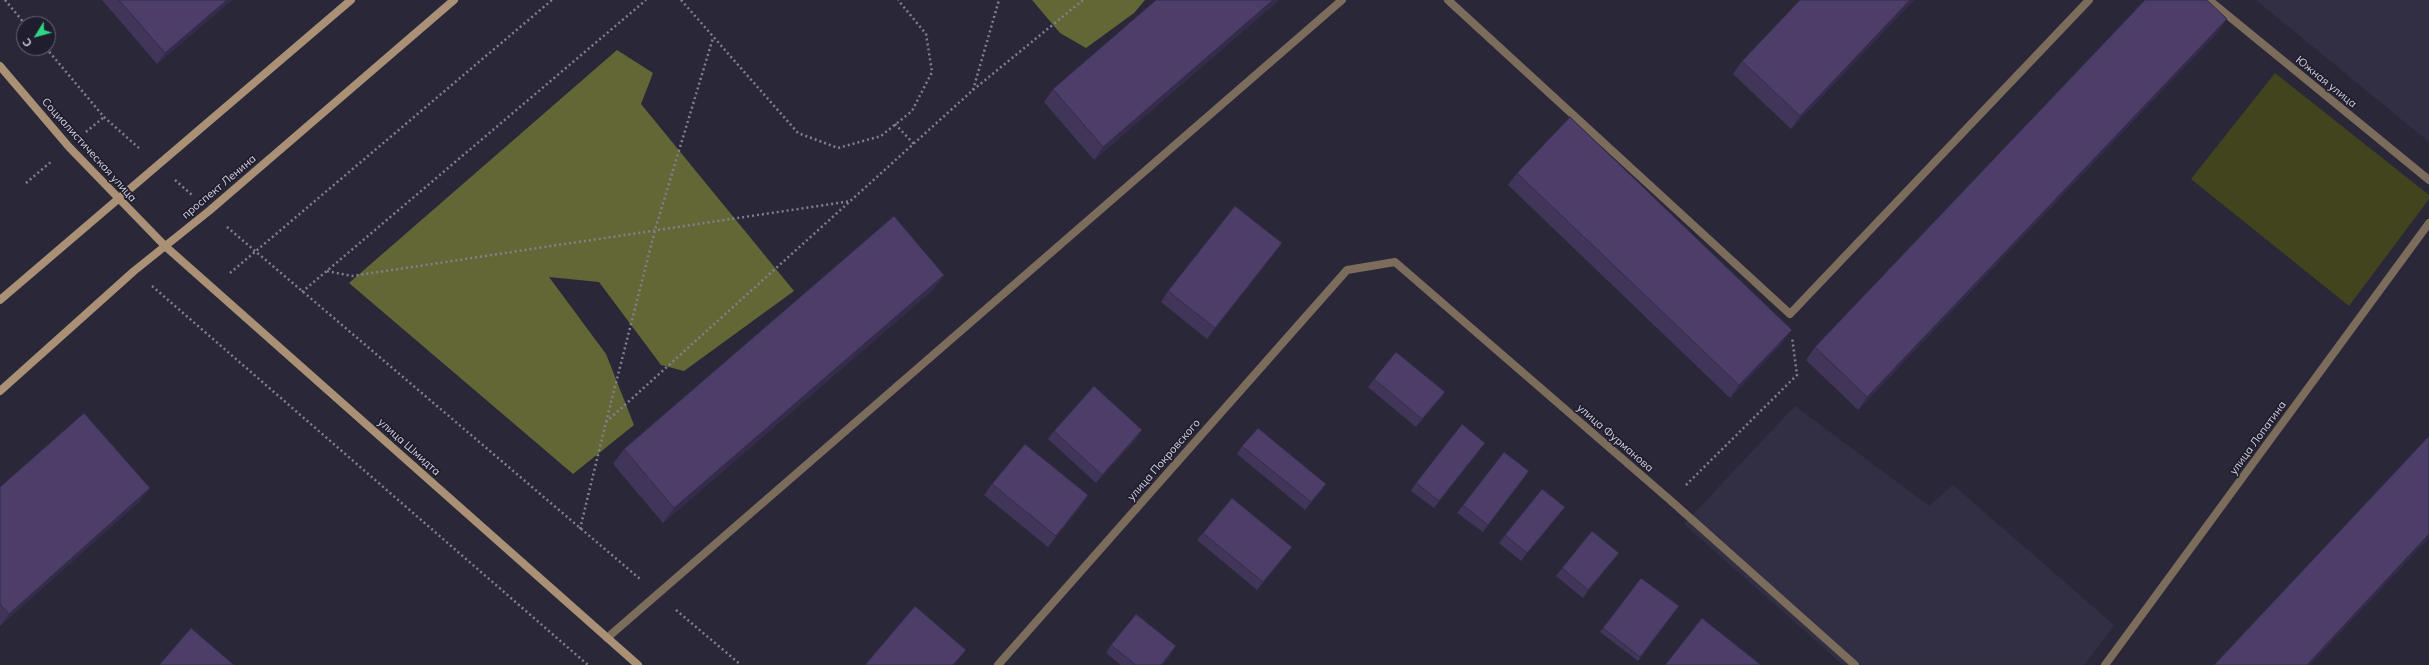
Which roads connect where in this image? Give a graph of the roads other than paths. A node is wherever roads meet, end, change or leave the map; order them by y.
1 (351, 0) edge
2 (454, 0) edge
3 (1342, 0) edge
4 (1448, 0) edge
5 (2088, 0) edge
6 (2209, 0) edge
7 (0, 66) edge
8 (2429, 180) edge
9 (117, 198) junction
10 (2429, 223) edge
11 (165, 246) junction
12 (1347, 270) joint
13 (0, 300) edge
14 (0, 391) edge
15 (607, 638) junction
16 (638, 665) edge
17 (998, 665) edge
18 (1855, 665) edge
19 (2105, 665) edge

1 - 9 main road
2 - 11 main road, проспект Ленина
3 - 15 street
4 - 5 street
6 - 8 street, Южная улица
7 - 9 main road, Социалистическая улица
9 - 11 main road, Социалистическая улица
9 - 13 main road
10 - 19 street, улица Лопатина
11 - 14 main road, проспект Ленина
11 - 15 main road, улица Шмидта
12 - 17 street, улица Покровского
12 - 18 street, улица Фурманова
15 - 16 main road, улица Шмидта

